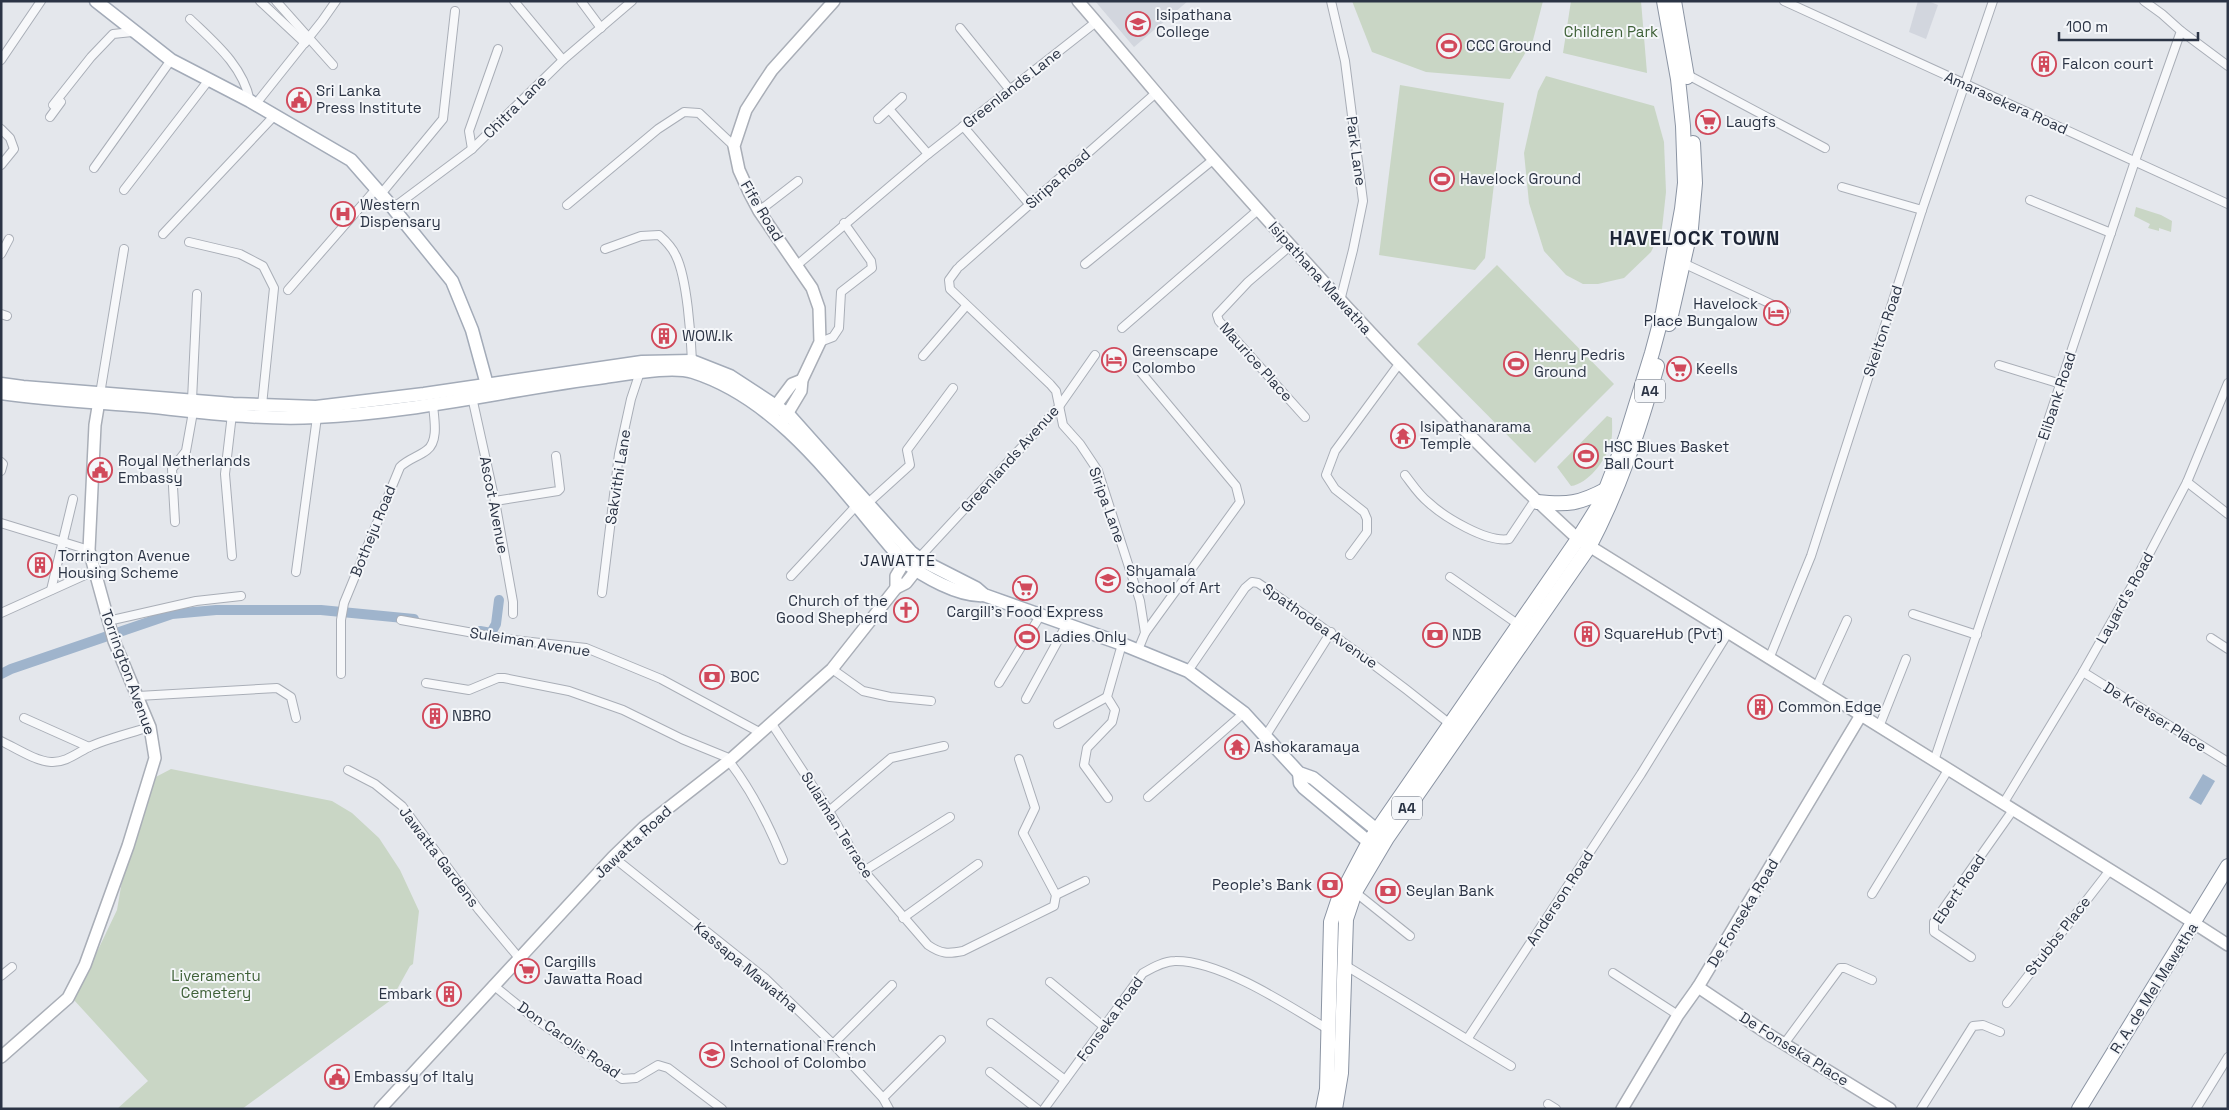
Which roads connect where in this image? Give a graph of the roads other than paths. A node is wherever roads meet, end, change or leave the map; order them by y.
1 (41, 1) edge
2 (96, 1) edge
3 (260, 1) edge
4 (276, 1) edge
5 (336, 1) edge
6 (514, 1) edge
7 (581, 1) edge
8 (632, 1) edge
9 (834, 1) edge
10 (1078, 1) edge
11 (1331, 1) edge
12 (1664, 1) edge
13 (1674, 1) edge
14 (1784, 1) edge
15 (1993, 1) edge
16 (2144, 1) edge
17 (455, 11) dead end
18 (190, 19) dead end
19 (1096, 22) junction
20 (601, 28) junction
21 (960, 28) dead end
22 (2181, 31) junction
23 (132, 32) junction
24 (307, 41) junction
25 (103, 44) junction
26 (498, 49) dead end
27 (1, 60) edge
28 (170, 60) junction
29 (562, 60) junction
30 (333, 64) dead end
31 (2228, 66) edge
32 (1686, 74) junction
33 (208, 81) junction
34 (1965, 85) junction
35 (1010, 90) junction
36 (1157, 92) junction
37 (902, 97) dead end
38 (253, 103) junction
39 (52, 105) dead end
40 (889, 108) junction
41 (274, 116) junction
42 (50, 117) dead end
43 (878, 119) dead end
44 (963, 126) junction
45 (1, 130) edge
46 (734, 146) junction
47 (1825, 148) dead end
48 (472, 149) junction
49 (928, 154) junction
50 (1214, 159) junction
51 (2135, 161) junction
52 (1, 165) edge
53 (94, 168) dead end
54 (798, 181) dead end
55 (1842, 187) dead end
56 (124, 190) dead end
57 (379, 192) junction
58 (2030, 200) dead end
59 (2228, 204) edge
60 (1030, 205) junction
61 (567, 206) dead end
62 (393, 208) junction
63 (1258, 210) junction
64 (1922, 210) junction
65 (759, 212) junction
66 (844, 223) junction
67 (2111, 233) junction
68 (163, 234) dead end
69 (9, 239) dead end
70 (189, 242) dead end
71 (1290, 246) junction
72 (124, 249) dead end
73 (605, 249) dead end
74 (1, 254) edge
75 (1683, 263) junction
76 (1086, 264) dead end
77 (796, 266) junction
78 (949, 280) joint
79 (288, 290) dead end
80 (197, 294) dead end
81 (1340, 301) junction
82 (966, 306) junction
83 (1786, 311) dead end
84 (1122, 328) dead end
85 (820, 342) junction
86 (1095, 355) dead end
87 (924, 356) dead end
88 (692, 361) junction
89 (1399, 364) junction
90 (1999, 365) dead end
91 (642, 367) junction
92 (1140, 370) dead end
93 (802, 380) junction
94 (2228, 383) edge
95 (1, 384) edge
96 (2061, 384) junction
97 (953, 388) dead end
98 (488, 390) junction
99 (1, 393) edge
100 (472, 397) junction
101 (100, 398) junction
102 (262, 405) junction
103 (433, 405) junction
104 (193, 406) junction
105 (1058, 408) junction
106 (773, 409) junction
107 (232, 414) junction
108 (1305, 417) dead end
109 (317, 418) junction
110 (785, 419) junction
111 (556, 456) dead end
112 (1, 462) edge
113 (1, 470) edge
114 (1405, 475) dead end
115 (2186, 482) junction
116 (1607, 489) junction
117 (73, 500) dead end
118 (495, 501) junction
119 (1536, 501) junction
120 (861, 505) junction
121 (2228, 514) edge
122 (175, 522) dead end
123 (1, 523) edge
124 (64, 541) junction
125 (1584, 543) junction
126 (89, 550) junction
127 (1350, 555) dead end
128 (232, 556) dead end
129 (915, 561) junction
130 (94, 571) junction
131 (296, 572) dead end
132 (791, 576) dead end
133 (1450, 577) dead end
134 (51, 590) junction
135 (602, 593) dead end
136 (241, 596) dead end
137 (1, 613) edge
138 (514, 614) dead end
139 (1913, 614) dead end
140 (1040, 616) junction
141 (401, 620) dead end
142 (1847, 620) dead end
143 (108, 621) junction
144 (1067, 624) junction
145 (1519, 625) junction
146 (1331, 632) junction
147 (1145, 633) junction
148 (1728, 633) junction
149 (1976, 635) junction
150 (2211, 638) dead end
151 (1122, 644) junction
152 (2228, 649) edge
153 (1138, 650) junction
154 (1770, 659) junction
155 (1906, 659) dead end
156 (832, 669) junction
157 (1188, 671) junction
158 (2083, 672) junction
159 (341, 674) dead end
160 (426, 683) dead end
161 (999, 683) dead end
162 (1816, 688) junction
163 (138, 696) junction
164 (1107, 697) junction
165 (1026, 699) dead end
166 (932, 701) dead end
167 (1244, 713) junction
168 (1861, 716) junction
169 (24, 718) dead end
170 (296, 718) dead end
171 (772, 724) junction
172 (1058, 724) dead end
173 (1450, 724) junction
174 (150, 727) junction
175 (1879, 727) junction
176 (761, 733) junction
177 (1265, 737) junction
178 (1, 741) edge
179 (944, 746) dead end
180 (89, 747) junction
181 (1020, 759) dead end
182 (730, 760) junction
183 (1934, 761) junction
184 (2228, 762) edge
185 (348, 770) dead end
186 (1948, 770) junction
187 (1148, 797) dead end
188 (1108, 798) dead end
189 (2008, 807) junction
190 (829, 811) junction
191 (950, 817) dead end
192 (1378, 840) junction
193 (613, 858) junction
194 (783, 860) dead end
195 (978, 864) dead end
196 (2228, 866) edge
197 (2110, 870) junction
198 (864, 871) junction
199 (1085, 881) dead end
200 (1355, 892) junction
201 (1872, 894) dead end
202 (1056, 895) junction
203 (903, 918) junction
204 (2194, 924) junction
205 (1410, 936) dead end
206 (2228, 945) edge
207 (1971, 956) dead end
208 (519, 958) junction
209 (1343, 964) junction
210 (12, 967) dead end
211 (1614, 973) dead end
212 (1, 976) edge
213 (1872, 980) dead end
214 (1050, 982) dead end
215 (494, 985) junction
216 (892, 986) dead end
217 (1698, 987) junction
218 (2007, 1003) dead end
219 (1678, 1016) junction
220 (991, 1023) dead end
221 (1103, 1026) junction
222 (1329, 1030) junction
223 (2000, 1032) dead end
224 (1468, 1038) junction
225 (941, 1040) dead end
226 (833, 1044) junction
227 (1784, 1044) junction
228 (2228, 1056) edge
229 (1, 1058) edge
230 (1512, 1066) dead end
231 (990, 1072) dead end
232 (1065, 1080) junction
233 (884, 1098) junction
234 (1548, 1104) dead end
235 (1887, 1108) edge
236 (380, 1109) edge
237 (722, 1109) edge
238 (889, 1109) edge
239 (1037, 1109) edge
240 (1044, 1109) edge
241 (1323, 1109) edge
242 (1335, 1109) edge
243 (1556, 1109) edge
244 (1622, 1109) edge
245 (1921, 1109) edge
246 (2079, 1109) edge
247 (2196, 1109) edge

1 - 27 street
2 - 23 main road
3 - 24 street
4 - 24 street
5 - 24 street
6 - 29 street
7 - 20 street
8 - 20 street, Chitra Lane
9 - 46 main road
10 - 19 main road, Isipathana Mawatha
11 - 81 street, Park Lane
12 - 116 highway, A4
13 - 32 highway, A4
14 - 34 street, Amarasekera Road
15 - 34 street, Skelton Road
16 - 22 street
17 - 57 street
18 - 38 street
19 - 35 street, Greenlands Lane
19 - 36 main road, Isipathana Mawatha
20 - 29 street, Chitra Lane
21 - 35 street
22 - 31 street
22 - 51 street, Elibank Road
23 - 25 street
23 - 28 main road
24 - 30 street
24 - 38 street
25 - 39 street
25 - 42 street
26 - 48 street
28 - 33 main road
28 - 53 street
29 - 48 street, Chitra Lane
32 - 47 street
32 - 75 highway, A4
33 - 38 main road
33 - 56 street
34 - 51 street, Amarasekera Road
34 - 64 street, Skelton Road
35 - 44 street, Greenlands Lane
36 - 50 main road, Isipathana Mawatha
36 - 60 street, Siripa Road
37 - 40 street
38 - 41 main road
40 - 43 street
40 - 49 street
41 - 57 main road
41 - 68 street
44 - 49 street, Greenlands Lane
44 - 60 street
45 - 52 street
46 - 61 street
46 - 65 main road, Fife Road
48 - 62 street, Chitra Lane
49 - 66 street, Greenlands Lane
50 - 63 main road, Isipathana Mawatha
50 - 76 street
51 - 59 street, Amarasekera Road
51 - 67 street, Elibank Road
54 - 65 street
55 - 64 street
57 - 62 main road
57 - 79 street
58 - 67 street
60 - 78 street, Siripa Road
62 - 98 main road
63 - 71 main road, Isipathana Mawatha
63 - 84 street
64 - 154 street, Skelton Road
65 - 77 main road, Fife Road
66 - 77 street, Greenlands Lane
66 - 85 street
67 - 96 street, Elibank Road
69 - 74 street
70 - 102 street
71 - 81 main road, Isipathana Mawatha
71 - 108 street, Maurice Place
72 - 101 street
73 - 88 street
75 - 83 street
75 - 125 highway, A4
77 - 85 main road, Fife Road
78 - 82 street, Siripa Lane
80 - 104 street
81 - 89 main road, Isipathana Mawatha
82 - 87 street
82 - 105 street, Siripa Lane
85 - 93 main road, Fife Road
86 - 105 street, Greenlands Avenue
88 - 91 main road
88 - 106 main road
89 - 119 main road, Isipathana Mawatha
89 - 127 street
90 - 96 street
91 - 98 main road
91 - 106 main road
91 - 135 street, Sakvithi Lane
92 - 147 street
93 - 106 main road, Fife Road
93 - 110 main road, Fife Road
94 - 115 street, Layard's Road
95 - 101 main road
96 - 149 street, Elibank Road
97 - 120 street
98 - 100 main road
98 - 102 main road
99 - 101 main road
100 - 103 main road
100 - 118 street, Ascot Avenue
101 - 104 main road
101 - 126 main road, Torrington Avenue
102 - 104 main road
103 - 109 main road
103 - 159 street, Botheju Road
104 - 107 main road
104 - 122 street
105 - 129 street, Greenlands Avenue
105 - 147 street, Siripa Lane
106 - 110 main road
107 - 109 main road
107 - 128 street
109 - 131 street
110 - 120 main road
111 - 118 street
112 - 113 street
114 - 119 street
115 - 121 street
115 - 158 street, Layard's Road
116 - 119 highway
116 - 125 highway, A4
117 - 124 street
118 - 138 street, Ascot Avenue
119 - 125 main road, Isipathana Mawatha
120 - 129 main road
120 - 132 street
123 - 124 street
124 - 126 street
124 - 134 street
125 - 145 highway, A4
125 - 148 main road, Isipathana Mawatha
125 - 192 highway, A4
126 - 130 main road, Torrington Avenue
129 - 140 main road
129 - 156 main road, Jawatta Road
130 - 134 street
130 - 143 main road, Torrington Avenue
133 - 145 street
134 - 137 street
136 - 143 street
139 - 149 street
140 - 144 main road
140 - 161 street
141 - 176 street, Suleiman Avenue
142 - 162 street
143 - 163 main road, Torrington Avenue
144 - 151 main road
144 - 165 street
145 - 173 highway, A4
146 - 157 street, Spathodea Avenue
146 - 173 street, Spathodea Avenue
146 - 177 street
147 - 153 street
148 - 154 main road, Isipathana Mawatha
148 - 224 street, Anderson Road
149 - 183 street, Elibank Road
150 - 152 street
151 - 153 main road
151 - 164 street
153 - 157 main road
154 - 162 main road, Isipathana Mawatha
155 - 175 street
156 - 166 street
156 - 171 main road, Jawatta Road
157 - 167 main road
158 - 184 street, De Kretser Place
158 - 189 street, Layard's Road
160 - 182 street
162 - 168 main road, Isipathana Mawatha
163 - 170 street
163 - 174 main road, Torrington Avenue
164 - 172 street
164 - 188 street
167 - 177 main road
167 - 187 street
168 - 175 main road, Isipathana Mawatha
168 - 217 main road, De Fonseka Road
169 - 180 street
171 - 176 main road, Jawatta Road
171 - 190 street, Sulaiman Terrace
173 - 192 highway, A4
174 - 180 street
174 - 229 main road, Torrington Avenue
175 - 183 main road, Isipathana Mawatha
176 - 182 main road, Jawatta Road
177 - 192 main road
178 - 180 street
179 - 190 street
181 - 202 street
182 - 193 main road, Jawatta Road
182 - 194 street
183 - 186 main road, Isipathana Mawatha
185 - 208 street, Jawatta Gardens
186 - 189 main road, Isipathana Mawatha
186 - 201 street
189 - 197 main road, Isipathana Mawatha
189 - 207 street, Ebert Road
190 - 198 street, Sulaiman Terrace
191 - 198 street
192 - 200 highway, A4
192 - 222 highway, A4
193 - 208 main road, Jawatta Road
193 - 226 street, Kassapa Mawatha
195 - 203 street
196 - 204 highway, R. A. de Mel Mawatha
197 - 204 main road, Isipathana Mawatha
197 - 218 street, Stubbs Place
198 - 203 street, Sulaiman Terrace
199 - 202 street
200 - 205 street
200 - 209 highway, A4
202 - 203 street, Sulaiman Terrace
204 - 206 main road, Isipathana Mawatha
204 - 246 highway, R. A. de Mel Mawatha
208 - 215 main road, Jawatta Road
209 - 224 street
209 - 242 highway, A4
210 - 212 street
211 - 219 street
213 - 227 street
214 - 221 street
215 - 236 main road, Jawatta Road
215 - 237 street, Don Carolis Road
216 - 226 street
217 - 219 main road, De Fonseka Road
217 - 227 main road, De Fonseka Place
219 - 244 main road, De Fonseka Road
220 - 232 street
221 - 222 street, Fonseka Road
221 - 232 street, Fonseka Road
222 - 241 highway, A4
223 - 245 street
224 - 230 street
225 - 233 street
226 - 233 street, Kassapa Mawatha
227 - 235 main road, De Fonseka Place
228 - 247 street
231 - 239 street
232 - 240 street, Fonseka Road
233 - 238 street, Kassapa Mawatha
234 - 243 street

